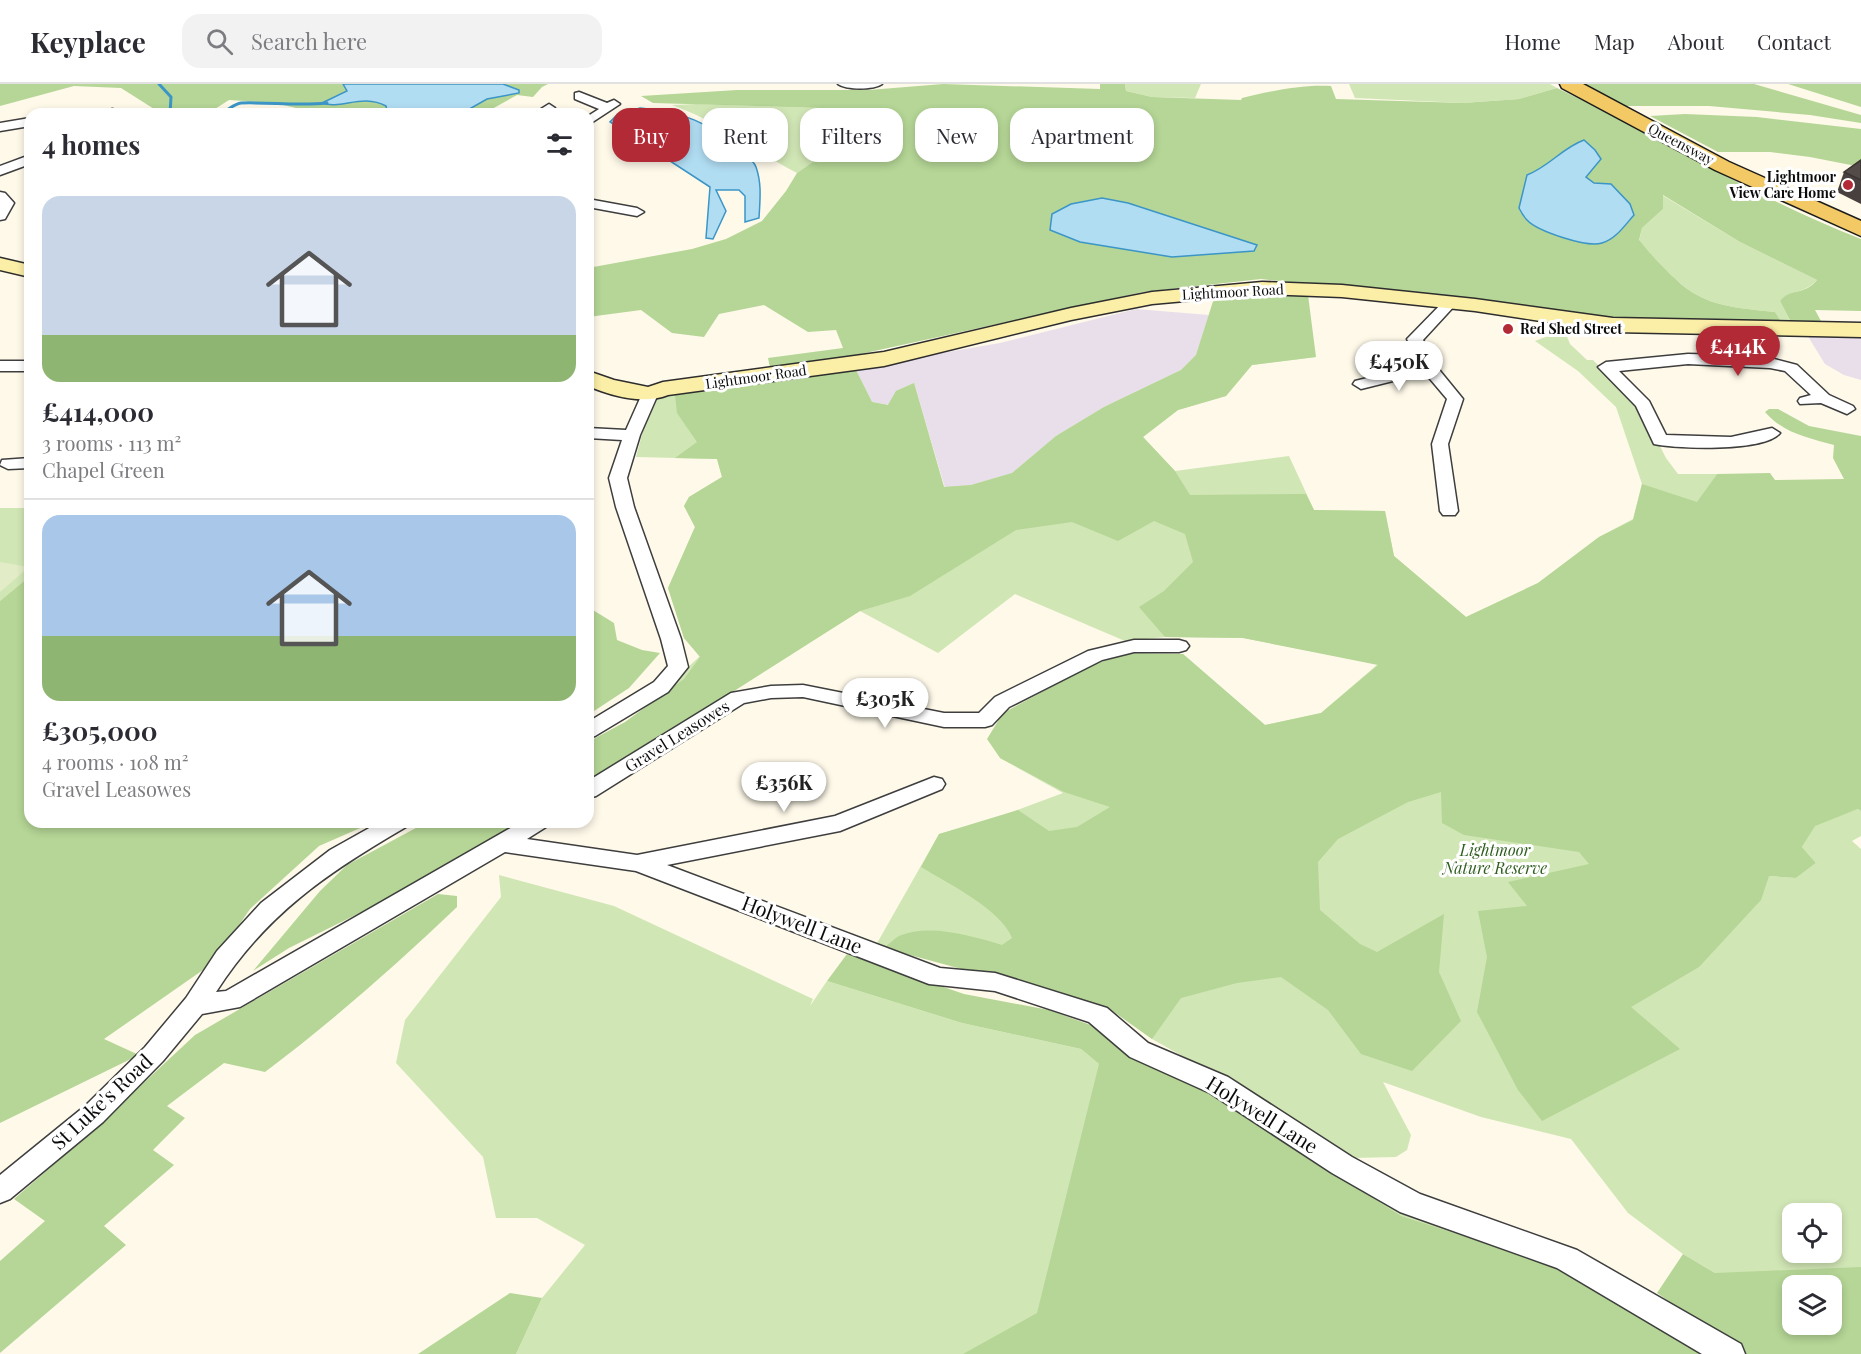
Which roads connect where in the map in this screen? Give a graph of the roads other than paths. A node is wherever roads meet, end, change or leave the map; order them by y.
1 (844, 84) edge
2 (876, 84) edge
3 (1574, 86) edge
4 (579, 96) dead end
5 (594, 118) edge
6 (24, 123) edge
7 (0, 127) edge
8 (24, 161) edge
9 (0, 171) edge
10 (0, 196) edge
11 (594, 204) edge
12 (0, 216) edge
13 (625, 222) dead end
14 (1861, 230) edge
15 (2, 266) edge
16 (24, 271) edge
17 (1451, 302) junction
18 (1712, 327) junction
19 (1861, 330) edge
20 (1737, 360) junction
21 (0, 366) edge
22 (24, 366) edge
23 (1429, 367) junction
24 (594, 380) edge
25 (1361, 384) dead end
26 (650, 394) junction
27 (1823, 398) junction
28 (1806, 401) dead end
29 (1847, 410) dead end
30 (594, 433) edge
31 (1772, 433) dead end
32 (632, 435) junction
33 (1753, 440) junction
34 (1772, 453) dead end
35 (24, 463) edge
36 (8, 464) dead end
37 (1449, 511) dead end
38 (1179, 646) dead end
39 (594, 727) edge
40 (934, 784) dead end
41 (594, 787) edge
42 (388, 828) edge
43 (528, 828) edge
44 (503, 844) junction
45 (639, 863) junction
46 (195, 1005) junction
47 (0, 1191) edge
48 (1730, 1354) edge

1 - 2 street
3 - 14 main road, Queensway
4 - 5 street
6 - 7 street
8 - 9 street
10 - 12 street
11 - 13 street
15 - 16 street
17 - 18 street, Lightmoor Road
17 - 23 street
17 - 26 street, Lightmoor Road
18 - 19 street, Lightmoor Road
18 - 20 street
20 - 27 street
20 - 33 street
21 - 22 street
23 - 25 street
23 - 37 street
24 - 26 street
26 - 32 street
27 - 28 street
27 - 29 street
30 - 32 street
31 - 33 street
32 - 39 street
33 - 34 street
35 - 36 street
38 - 41 street, Gravel Leasowes
40 - 45 street
42 - 46 street, St Luke's Road
43 - 44 street
44 - 45 street, Holywell Lane
44 - 46 street
45 - 48 street, Holywell Lane
46 - 47 street, St Luke's Road

